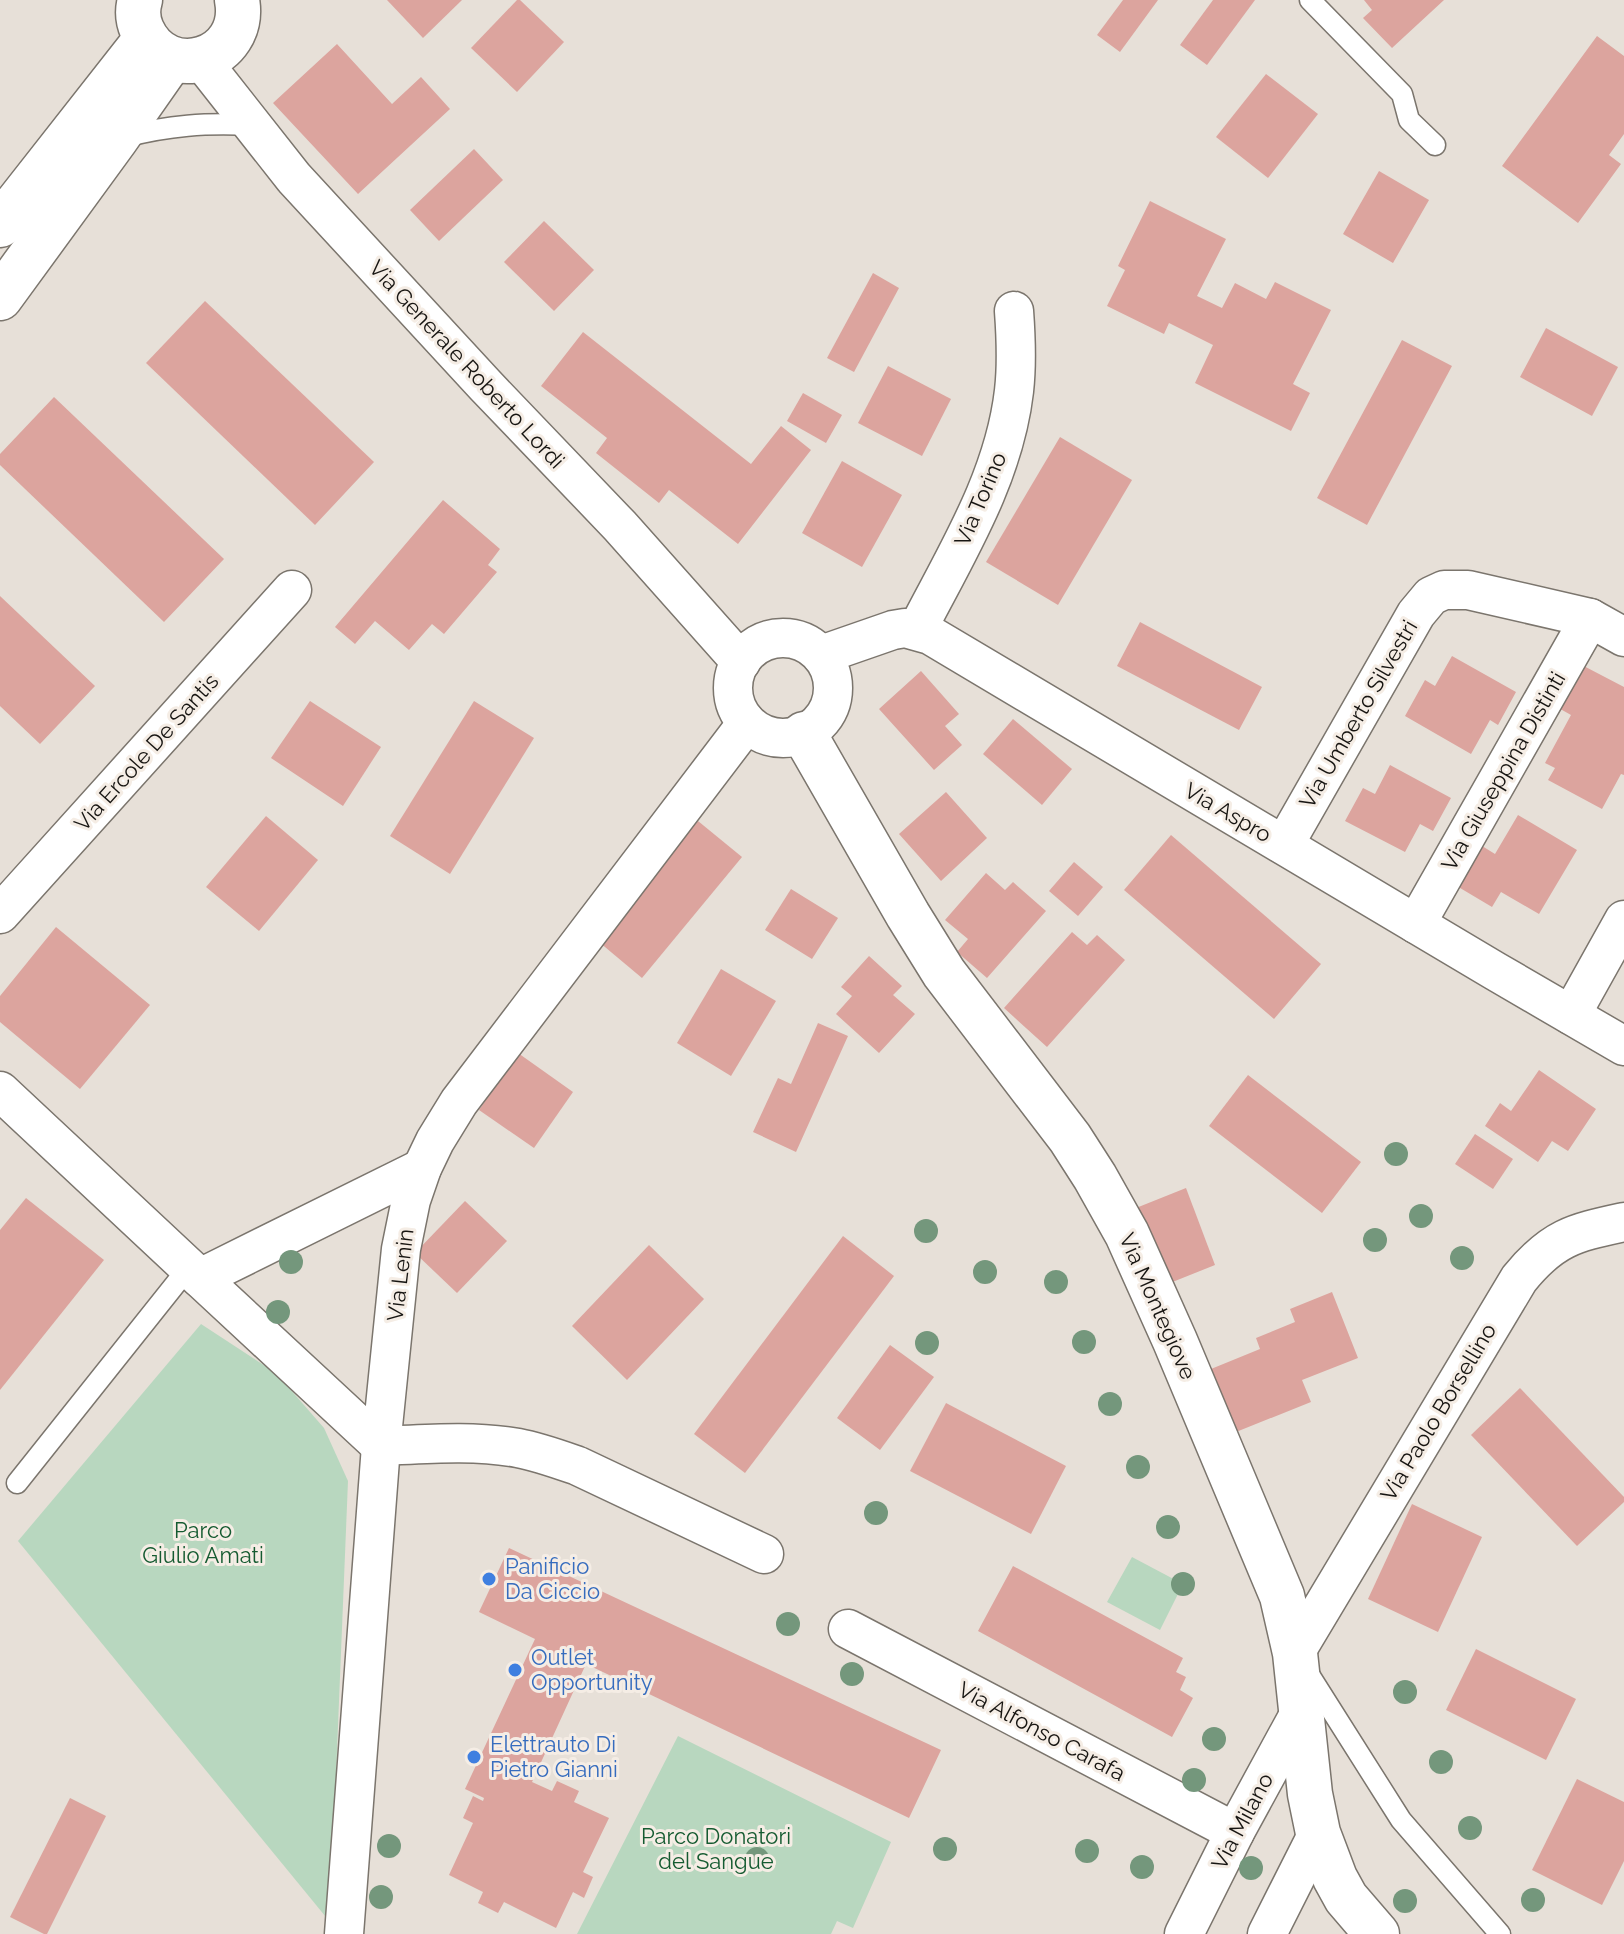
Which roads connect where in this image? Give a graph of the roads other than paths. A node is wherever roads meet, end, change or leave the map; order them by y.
1 (237, 0) edge
2 (1310, 0) edge
3 (165, 39) edge
4 (252, 125) junction
5 (116, 139) junction
6 (1435, 145) dead end
7 (0, 225) edge
8 (0, 298) edge
9 (1014, 311) dead end
10 (292, 590) dead end
11 (1590, 618) junction
12 (917, 630) junction
13 (1624, 637) edge
14 (821, 655) junction
15 (741, 662) junction
16 (747, 723) junction
17 (804, 734) junction
18 (1284, 845) junction
19 (0, 914) edge
20 (1624, 920) edge
21 (1416, 924) junction
22 (1571, 1015) junction
23 (1624, 1046) edge
24 (0, 1091) edge
25 (422, 1168) junction
26 (1624, 1222) edge
27 (194, 1273) junction
28 (381, 1446) junction
29 (17, 1483) dead end
30 (764, 1554) dead end
31 (848, 1629) dead end
32 (1295, 1653) junction
33 (1302, 1709) junction
34 (1235, 1832) junction
35 (1318, 1833) junction
36 (344, 1934) edge
37 (1184, 1934) edge
38 (1267, 1934) edge
39 (1377, 1934) edge
40 (1500, 1934) edge

1 - 3 street
2 - 6 lane
3 - 4 street, Via Generale Roberto Lordi
3 - 5 street
3 - 7 street
4 - 5 lane
4 - 15 street, Via Generale Roberto Lordi
5 - 8 street
9 - 12 street, Via Torino
10 - 19 street, Via Ercole De Santis
11 - 13 street, Via Umberto Silvestri
11 - 18 street, Via Umberto Silvestri
11 - 21 street, Via Giuseppina Distinti
12 - 14 street
12 - 18 street, Via Aspro
14 - 15 street
14 - 17 street
15 - 16 street
16 - 17 street
16 - 25 street, Via Lenin
17 - 32 street, Via Montegiove
18 - 21 street, Via Aspro
20 - 22 street
21 - 22 street, Via Aspro
22 - 23 street, Via Aspro
24 - 27 street
25 - 27 street
25 - 28 street, Via Lenin
26 - 32 street, Via Paolo Borsellino
27 - 28 street
27 - 29 lane
28 - 30 street
28 - 36 street, Via Lenin
31 - 34 street, Via Alfonso Carafa
32 - 33 street, Via Montegiove
32 - 40 lane
33 - 34 street, Via Milano
33 - 35 street, Via Montegiove
34 - 37 street, Via Milano
35 - 38 street
35 - 39 street, Via Montegiove

